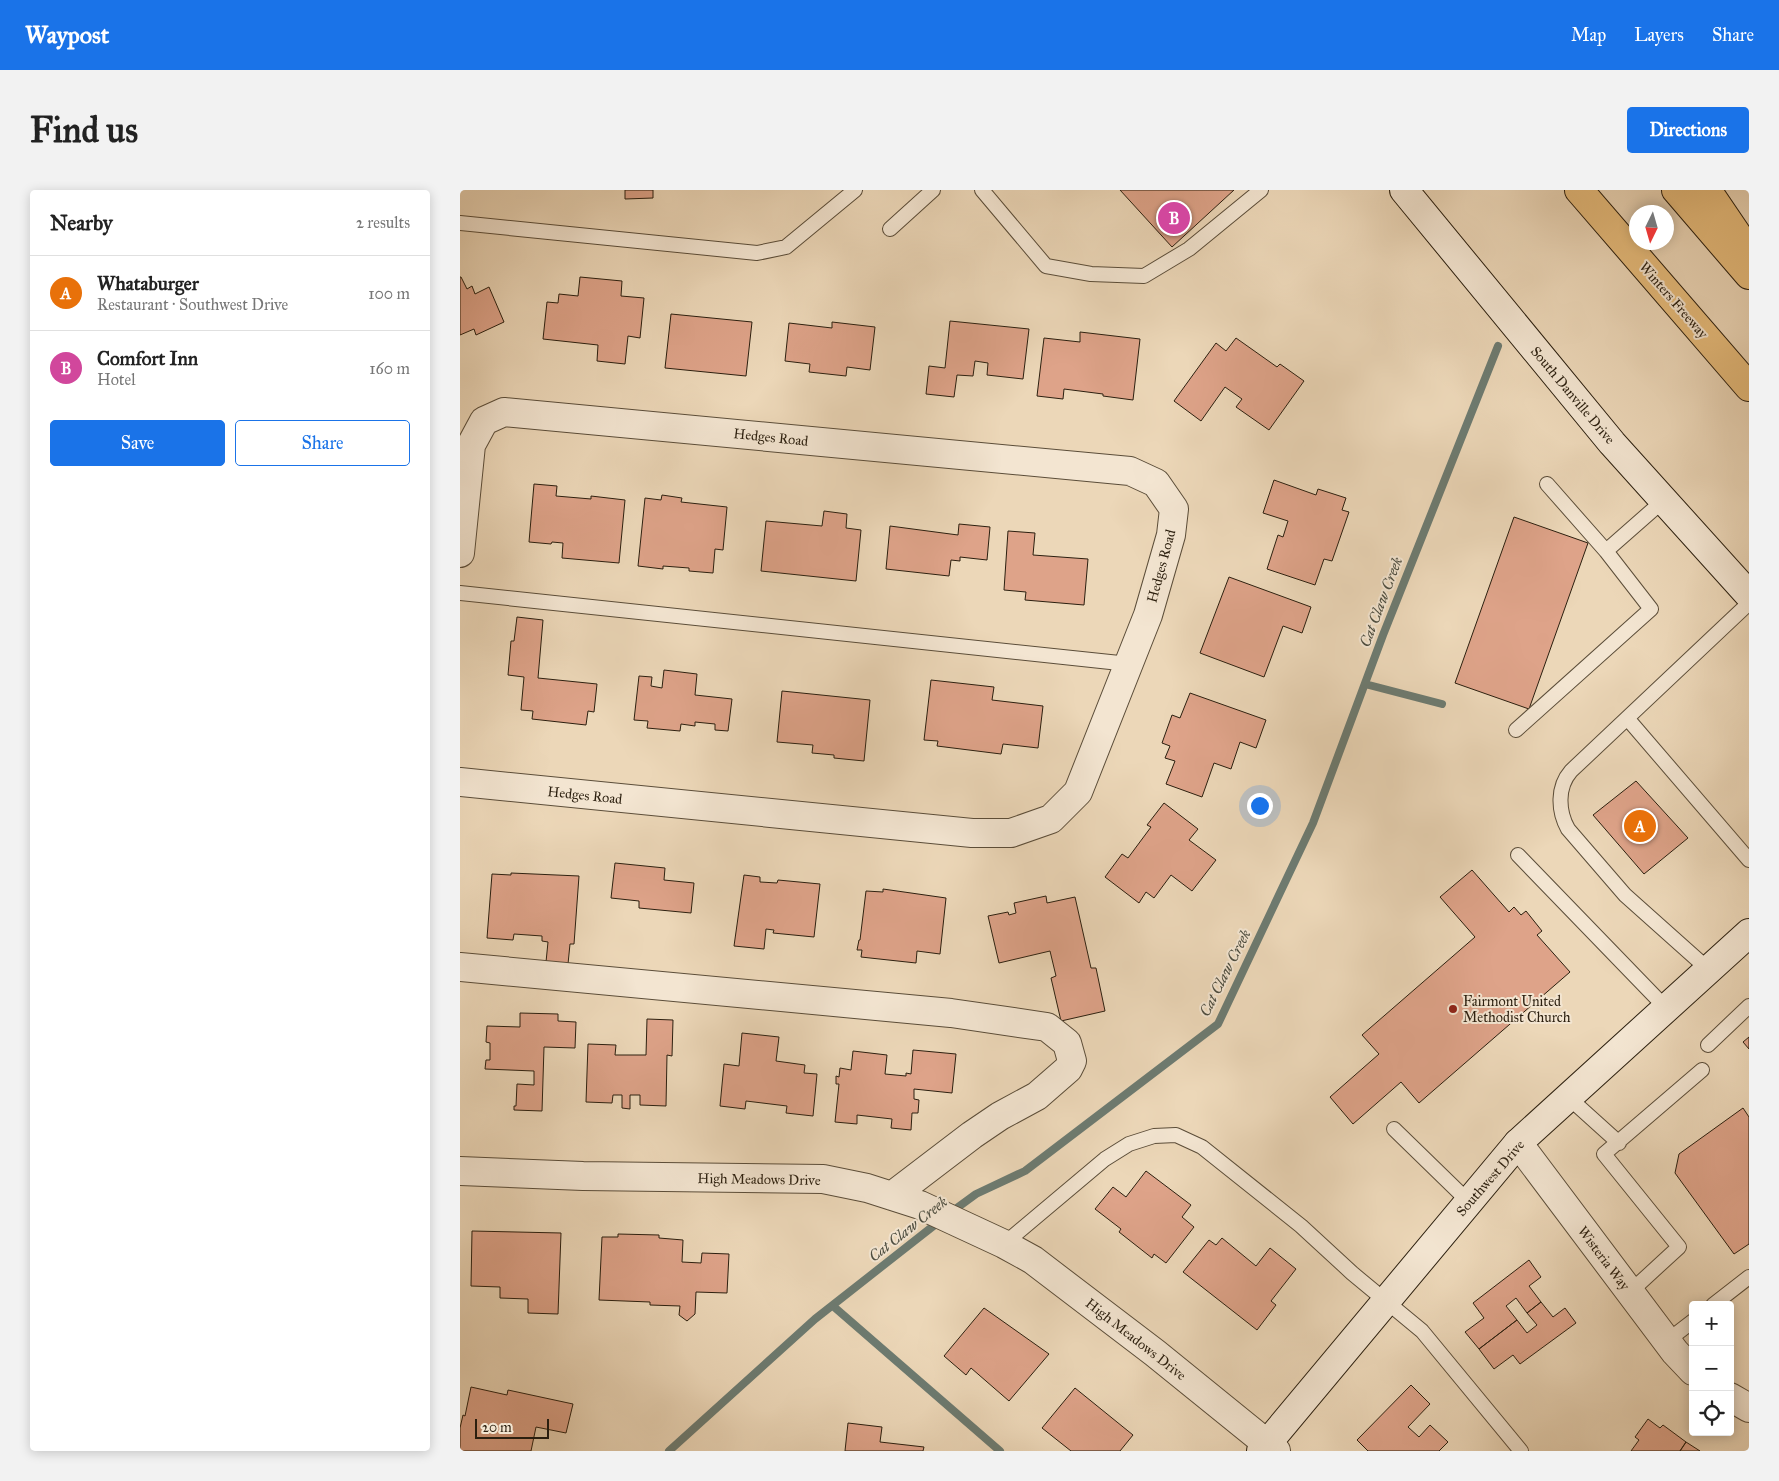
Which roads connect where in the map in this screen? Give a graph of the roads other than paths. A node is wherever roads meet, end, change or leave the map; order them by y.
1 (855, 190) edge
2 (932, 190) edge
3 (982, 190) edge
4 (1261, 190) edge
5 (1404, 190) edge
6 (1579, 190) edge
7 (1676, 190) edge
8 (1707, 190) edge
9 (460, 223) edge
10 (890, 229) dead end
11 (1749, 252) edge
12 (1749, 275) edge
13 (1749, 387) edge
14 (1547, 484) dead end
15 (1664, 500) junction
16 (1606, 551) junction
17 (460, 553) edge
18 (460, 592) edge
19 (1749, 595) edge
20 (1749, 603) edge
21 (1129, 664) junction
22 (1627, 718) junction
23 (1516, 730) dead end
24 (460, 782) edge
25 (1518, 856) dead end
26 (1749, 860) edge
27 (1749, 933) edge
28 (1728, 956) edge
29 (460, 967) edge
30 (1749, 1006) edge
31 (1666, 1008) junction
32 (1708, 1044) dead end
33 (1702, 1070) dead end
34 (1568, 1098) junction
35 (1394, 1128) dead end
36 (1619, 1143) junction
37 (1518, 1144) junction
38 (460, 1172) edge
39 (892, 1196) junction
40 (1469, 1202) junction
41 (1004, 1244) junction
42 (1749, 1277) edge
43 (1630, 1292) junction
44 (1387, 1301) junction
45 (1718, 1301) edge
46 (1689, 1324) edge
47 (1667, 1341) junction
48 (1689, 1366) edge
49 (1734, 1399) edge
50 (1749, 1408) edge
51 (1269, 1448) edge
52 (1522, 1451) edge

1 - 9 lane
2 - 10 lane
3 - 4 lane
5 - 15 street, South Danville Drive
6 - 13 highway, Winters Freeway
7 - 12 highway
8 - 11 highway
14 - 16 lane
15 - 16 lane
15 - 19 street, South Danville Drive
16 - 23 lane
17 - 21 street, Hedges Road
18 - 21 lane
20 - 22 lane
21 - 24 street, Hedges Road
22 - 26 lane
22 - 28 lane
25 - 31 lane
27 - 28 street, Southwest Drive
28 - 31 street, Southwest Drive
29 - 39 street
30 - 32 lane
31 - 34 street, Southwest Drive
33 - 36 lane
34 - 36 lane
34 - 37 street, Southwest Drive
35 - 40 lane
36 - 43 lane
37 - 40 street, Southwest Drive
37 - 43 street, Wisteria Way
38 - 39 street, High Meadows Drive
39 - 41 street, High Meadows Drive
40 - 44 street, Southwest Drive
41 - 44 lane
41 - 51 street, High Meadows Drive
42 - 45 lane
43 - 47 street, Wisteria Way
44 - 51 street, Southwest Drive
44 - 52 lane
46 - 47 lane
47 - 48 street, Wisteria Way
49 - 50 street

